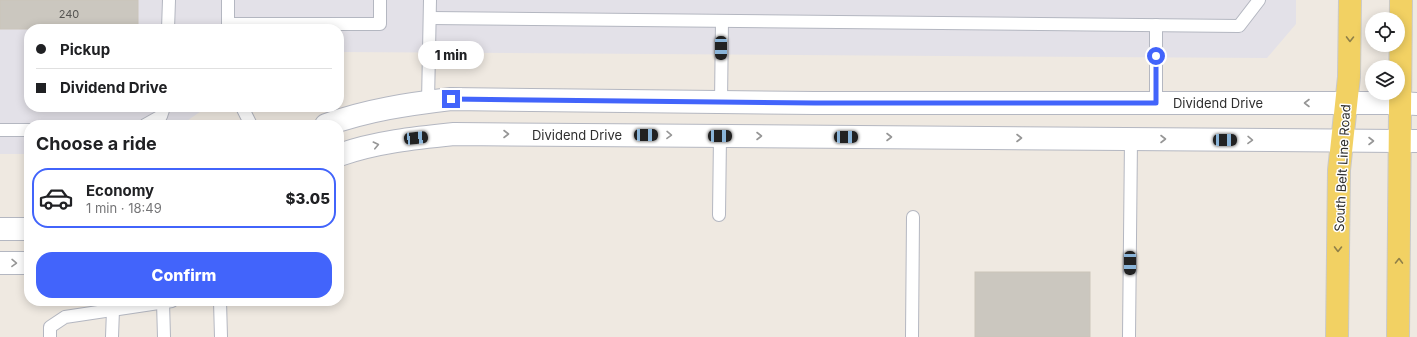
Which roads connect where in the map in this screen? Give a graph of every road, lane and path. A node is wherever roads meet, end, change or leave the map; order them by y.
1 (169, 0) edge
2 (228, 0) edge
3 (380, 0) edge
4 (430, 0) edge
5 (1259, 0) edge
6 (1350, 0) edge
7 (1401, 0) edge
8 (430, 18) junction
9 (722, 21) junction
10 (168, 24) edge
11 (228, 24) edge
12 (344, 24) edge
13 (1156, 25) junction
14 (428, 102) junction
15 (721, 102) junction
16 (1156, 103) junction
17 (1346, 104) junction
18 (1409, 104) edge
19 (162, 112) edge
20 (154, 120) edge
21 (340, 120) edge
22 (0, 130) edge
23 (24, 130) edge
24 (720, 136) junction
25 (1131, 139) junction
26 (1342, 141) junction
27 (1408, 141) edge
28 (344, 153) edge
29 (719, 216) dead end
30 (913, 217) dead end
31 (0, 228) edge
32 (24, 229) edge
33 (0, 263) edge
34 (24, 263) edge
35 (140, 306) edge
36 (167, 306) edge
37 (220, 306) edge
38 (112, 310) junction
39 (50, 337) edge
40 (112, 337) edge
41 (164, 337) edge
42 (221, 337) edge
43 (912, 337) edge
44 (1129, 337) edge
45 (1337, 337) edge
46 (1398, 337) edge

1 - 10 lane
2 - 11 lane
3 - 12 lane
4 - 8 lane
5 - 13 lane
6 -> 17 main road, South Belt Line Road
7 - 18 main road
8 - 9 lane
8 - 14 lane
9 - 13 lane
9 - 15 lane
13 - 16 lane
14 - 15 street, Dividend Drive
14 - 21 street, Dividend Drive
15 - 16 street, Dividend Drive
15 - 24 street
17 -> 16 street, Dividend Drive
17 - 18 street, Dividend Drive
17 - 26 main road, South Belt Line Road
18 - 27 main road
19 - 20 lane
22 - 23 lane
24 -> 25 street, Dividend Drive
28 -> 24 street, Dividend Drive
24 - 29 lane
25 -> 26 street, Dividend Drive
25 - 44 lane
26 -> 27 street, Dividend Drive
26 -> 45 main road, South Belt Line Road
46 -> 27 main road
30 - 43 lane
31 - 32 street
33 -> 34 street
35 - 38 lane
36 - 41 lane
37 - 42 lane
38 - 39 lane
38 - 40 lane

